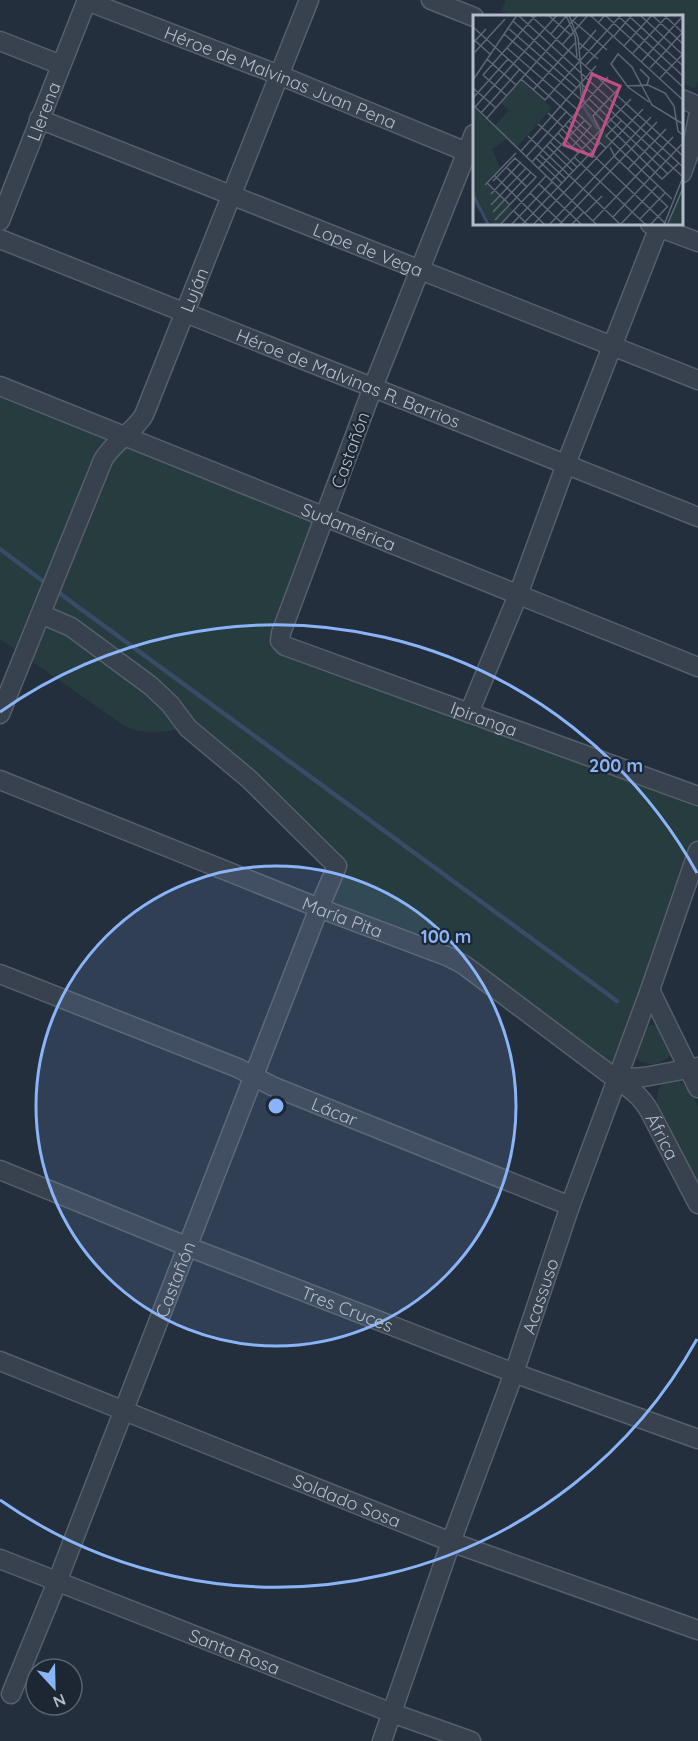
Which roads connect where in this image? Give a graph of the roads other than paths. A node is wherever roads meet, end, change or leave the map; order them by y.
1 (87, 0) edge
2 (309, 0) edge
3 (431, 0) edge
4 (473, 17) edge
5 (0, 41) edge
6 (61, 65) junction
7 (279, 75) junction
8 (683, 100) edge
9 (698, 106) edge
10 (698, 117) edge
11 (39, 118) junction
12 (471, 153) edge
13 (683, 168) edge
14 (231, 195) junction
15 (0, 221) edge
16 (656, 225) edge
17 (0, 239) edge
18 (698, 242) edge
19 (420, 270) junction
20 (185, 314) junction
21 (614, 346) junction
22 (698, 380) edge
23 (0, 386) edge
24 (373, 387) junction
25 (123, 436) junction
26 (566, 464) junction
27 (698, 517) edge
28 (325, 518) junction
29 (518, 595) junction
30 (44, 607) junction
31 (281, 633) joint
32 (698, 667) edge
33 (469, 713) junction
34 (0, 714) edge
35 (0, 780) edge
36 (698, 796) edge
37 (697, 859) edge
38 (319, 908) junction
39 (0, 974) edge
40 (650, 990) junction
41 (693, 1067) edge
42 (254, 1076) junction
43 (616, 1079) junction
44 (698, 1088) edge
45 (0, 1170) edge
46 (698, 1204) edge
47 (570, 1206) junction
48 (186, 1246) junction
49 (0, 1361) edge
50 (514, 1373) junction
51 (122, 1410) junction
52 (698, 1439) edge
53 (451, 1542) junction
54 (0, 1559) edge
55 (57, 1582) junction
56 (698, 1630) edge
57 (11, 1694) dead end
58 (392, 1713) junction
59 (382, 1741) edge
60 (471, 1741) edge

1 - 6 street, Llerena
1 - 7 street, Héroe de Malvinas Juan Pena
2 - 7 street, Luján
3 - 4 street
5 - 6 street
6 - 11 street, Llerena
7 - 12 street, Héroe de Malvinas Juan Pena
7 - 14 street, Luján
8 - 9 street
10 - 13 street
11 - 14 street, Lope de Vega
11 - 15 street, Llerena
12 - 19 street, Castañón
14 - 19 street, Lope de Vega
14 - 20 street, Luján
16 - 18 street
16 - 21 street
17 - 20 street, Héroe de Malvinas R. Barrios
19 - 21 street, Lope de Vega
19 - 24 street, Castañón
20 - 24 street, Héroe de Malvinas R. Barrios
20 - 25 street, Luján
21 - 22 street, Lope de Vega
21 - 26 street
23 - 25 street, Sudamérica
24 - 26 street, Héroe de Malvinas R. Barrios
24 - 28 street, Castañón
25 - 28 street, Sudamérica
25 - 30 street, Luján
26 - 27 street, Héroe de Malvinas R. Barrios
26 - 29 street
28 - 29 street, Sudamérica
28 - 31 street, Castañón
29 - 32 street, Sudamérica
29 - 33 street
30 - 34 street
30 - 38 street, Castañón
31 - 33 street, Ipiranga
33 - 36 street, Ipiranga
35 - 38 street, María Pita
37 - 40 street, Acassuso
38 - 42 street, Castañón
38 - 43 street, María Pita
39 - 42 street, Lácar
40 - 41 street
40 - 43 street, Acassuso
41 - 43 street
41 - 44 street
42 - 47 street, Lácar
42 - 48 street, Castañón
43 - 46 street, África
43 - 47 street, Acassuso
45 - 48 street, Tres Cruces
47 - 50 street, Acassuso
48 - 50 street, Tres Cruces
48 - 51 street, Castañón
49 - 51 street, Soldado Sosa
50 - 52 street, Tres Cruces
50 - 53 street, Acassuso
51 - 53 street, Soldado Sosa
51 - 55 street, Castañón
53 - 56 street, Soldado Sosa
53 - 58 street, Acassuso
54 - 55 street, Santa Rosa
55 - 57 street, Castañón
55 - 58 street, Santa Rosa
58 - 59 street, Acassuso
58 - 60 street, Santa Rosa

